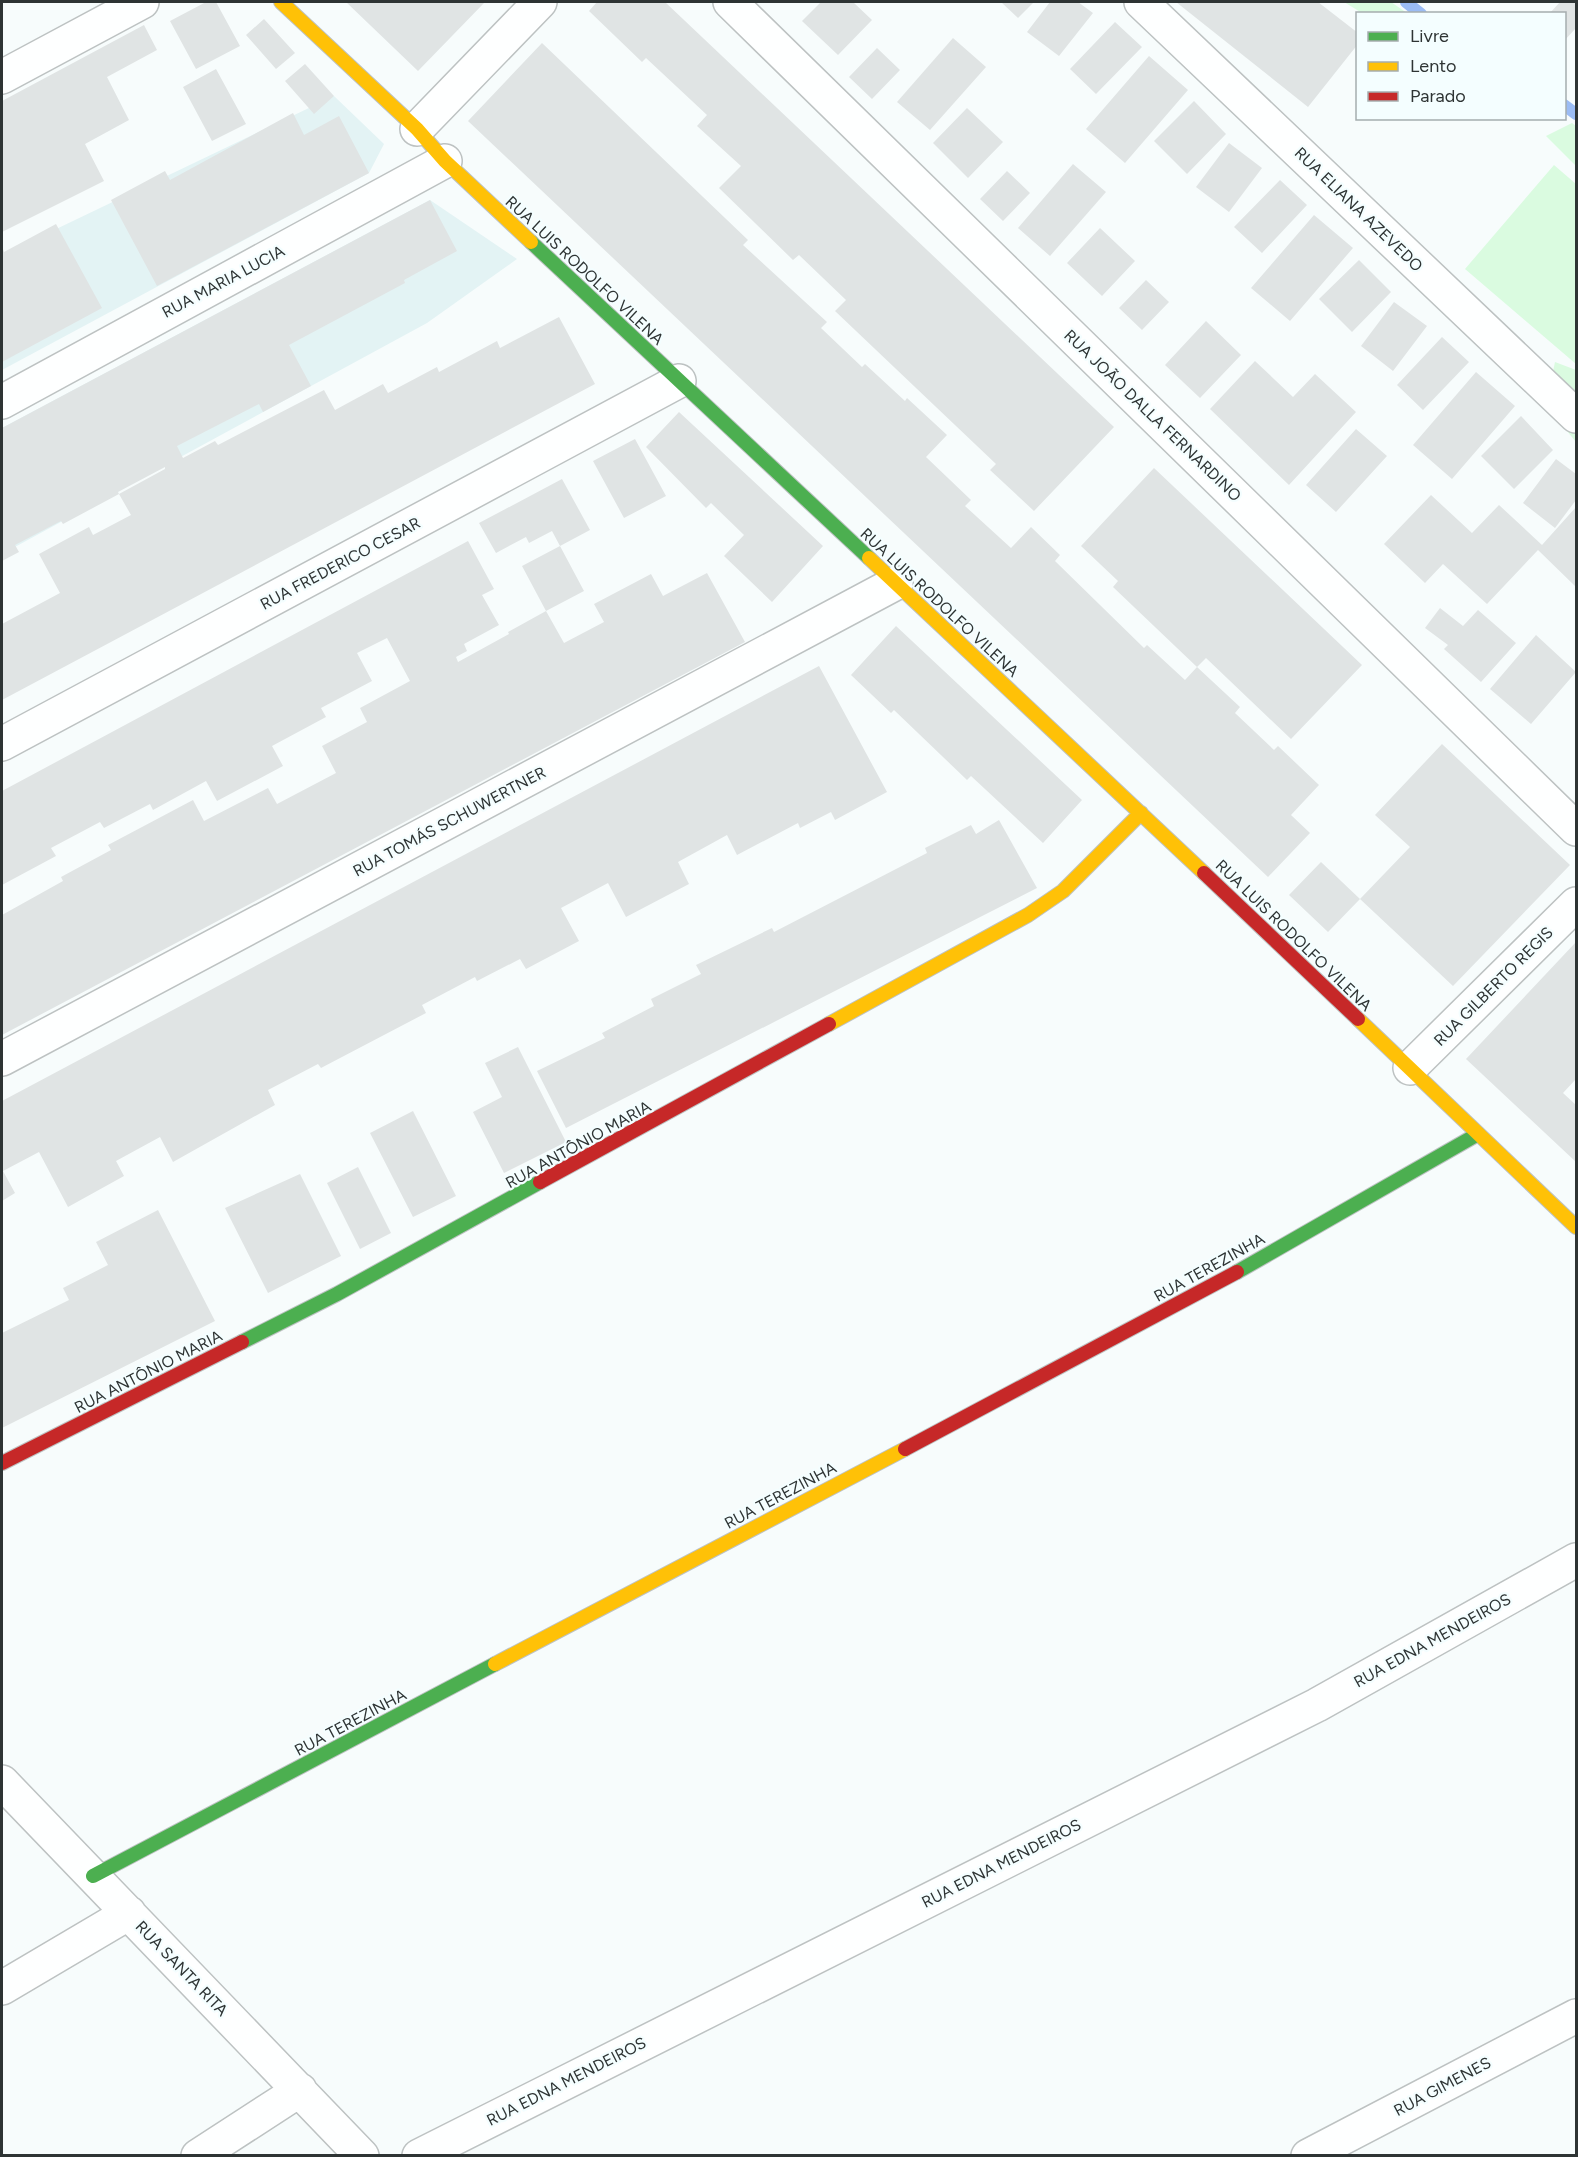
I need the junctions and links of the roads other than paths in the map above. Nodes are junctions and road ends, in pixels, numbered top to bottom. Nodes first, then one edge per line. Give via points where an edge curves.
1 (142, 2) edge
2 (281, 2) edge
3 (540, 2) edge
4 (730, 2) edge
5 (1141, 2) edge
6 (2, 77) edge
7 (417, 129) junction
8 (445, 161) junction
9 (679, 381) junction
10 (2, 402) edge
11 (1576, 416) edge
12 (896, 583) junction
13 (2, 744) edge
14 (1141, 813) junction
15 (1576, 829) edge
16 (1576, 904) edge
17 (2, 1059) edge
18 (1410, 1068) junction
19 (1478, 1134) junction
20 (1576, 1227) edge
21 (2, 1463) edge
22 (1576, 1560) edge
23 (2, 1782) edge
24 (93, 1876) junction
25 (129, 1913) junction
26 (2, 1988) edge
27 (1576, 2016) edge
28 (300, 2090) junction
29 (198, 2156) edge
30 (362, 2156) edge
31 (419, 2156) edge
32 (1308, 2156) edge

1 - 6 street
2 - 7 street, RUA LUIS RODOLFO VILENA
3 - 7 street
4 - 15 street, RUA JOÃO DALLA FERNARDINO
5 - 11 street, RUA ELIANA AZEVEDO
7 - 8 street, RUA LUIS RODOLFO VILENA
8 - 9 street, RUA LUIS RODOLFO VILENA
8 - 10 street, RUA MARIA LUCIA
9 - 12 street, RUA LUIS RODOLFO VILENA
9 - 13 street, RUA FREDERICO CESAR
12 - 14 street, RUA LUIS RODOLFO VILENA
12 - 17 street, RUA TOMÁS SCHUWERTNER
14 - 18 street, RUA LUIS RODOLFO VILENA
14 - 21 street, RUA ANTÔNIO MARIA via 1063,891 1028,915 337,1294
16 - 18 street, RUA GILBERTO REGIS
18 - 19 street, RUA LUIS RODOLFO VILENA
19 - 20 street, RUA LUIS RODOLFO VILENA
19 - 24 street, RUA TEREZINHA via 1200,1293
22 - 31 street, RUA EDNA MENDEIROS via 1317,1704
23 - 24 street, RUA SANTA RITA
24 - 25 street, RUA SANTA RITA
25 - 26 street
25 - 28 street, RUA SANTA RITA
27 - 32 street, RUA GIMENES
28 - 29 street
28 - 30 street, RUA SANTA RITA

